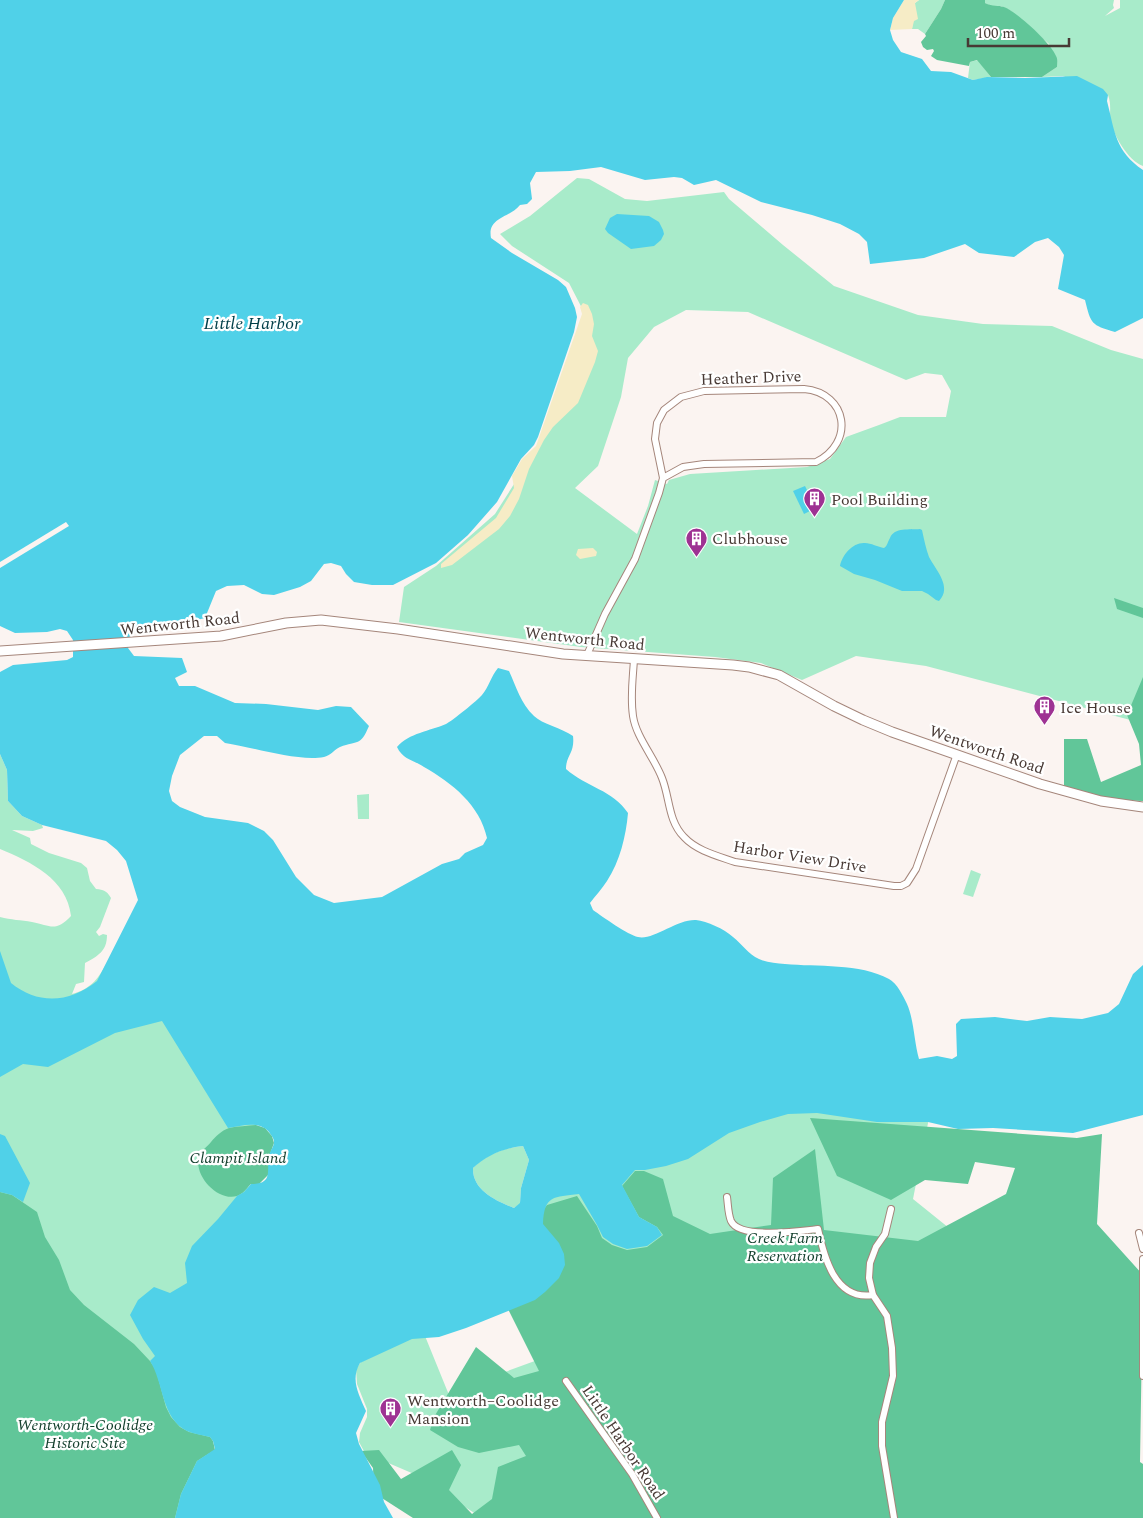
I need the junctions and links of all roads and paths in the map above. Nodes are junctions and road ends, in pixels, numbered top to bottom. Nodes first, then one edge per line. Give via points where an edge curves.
1 (663, 478) junction
2 (0, 651) edge
3 (587, 655) junction
4 (634, 659) junction
5 (957, 754) junction
6 (1143, 807) edge
7 (727, 1197) dead end
8 (891, 1209) dead end
9 (1139, 1233) dead end
10 (1143, 1249) edge
11 (1143, 1260) edge
12 (873, 1295) junction
13 (1143, 1376) edge
14 (566, 1381) dead end
15 (657, 1518) edge
16 (894, 1518) edge

1 - 1 street, Heather Drive via 655,447 657,423 664,410 685,395 744,389 812,389 833,401 840,413 842,427 835,446 816,462 704,464 683,467
1 - 3 street via 635,559
2 - 3 main road, Wentworth Road via 221,636 286,623 321,620
3 - 4 main road, Wentworth Road
4 - 5 main road, Wentworth Road via 764,670 863,720
4 - 5 street, Harbor View Drive via 633,718 662,778 675,825 685,839 698,848 736,862 901,886 907,883 916,869
5 - 6 main road, Wentworth Road via 1070,794
7 - 12 street via 731,1220 741,1229 753,1232 818,1229 826,1260 840,1284 854,1294
8 - 12 street via 885,1234 870,1263
9 - 10 street
11 - 13 street
12 - 16 street via 887,1316 892,1348 893,1376 882,1422 882,1446
14 - 15 street, Little Harbor Road via 632,1474

